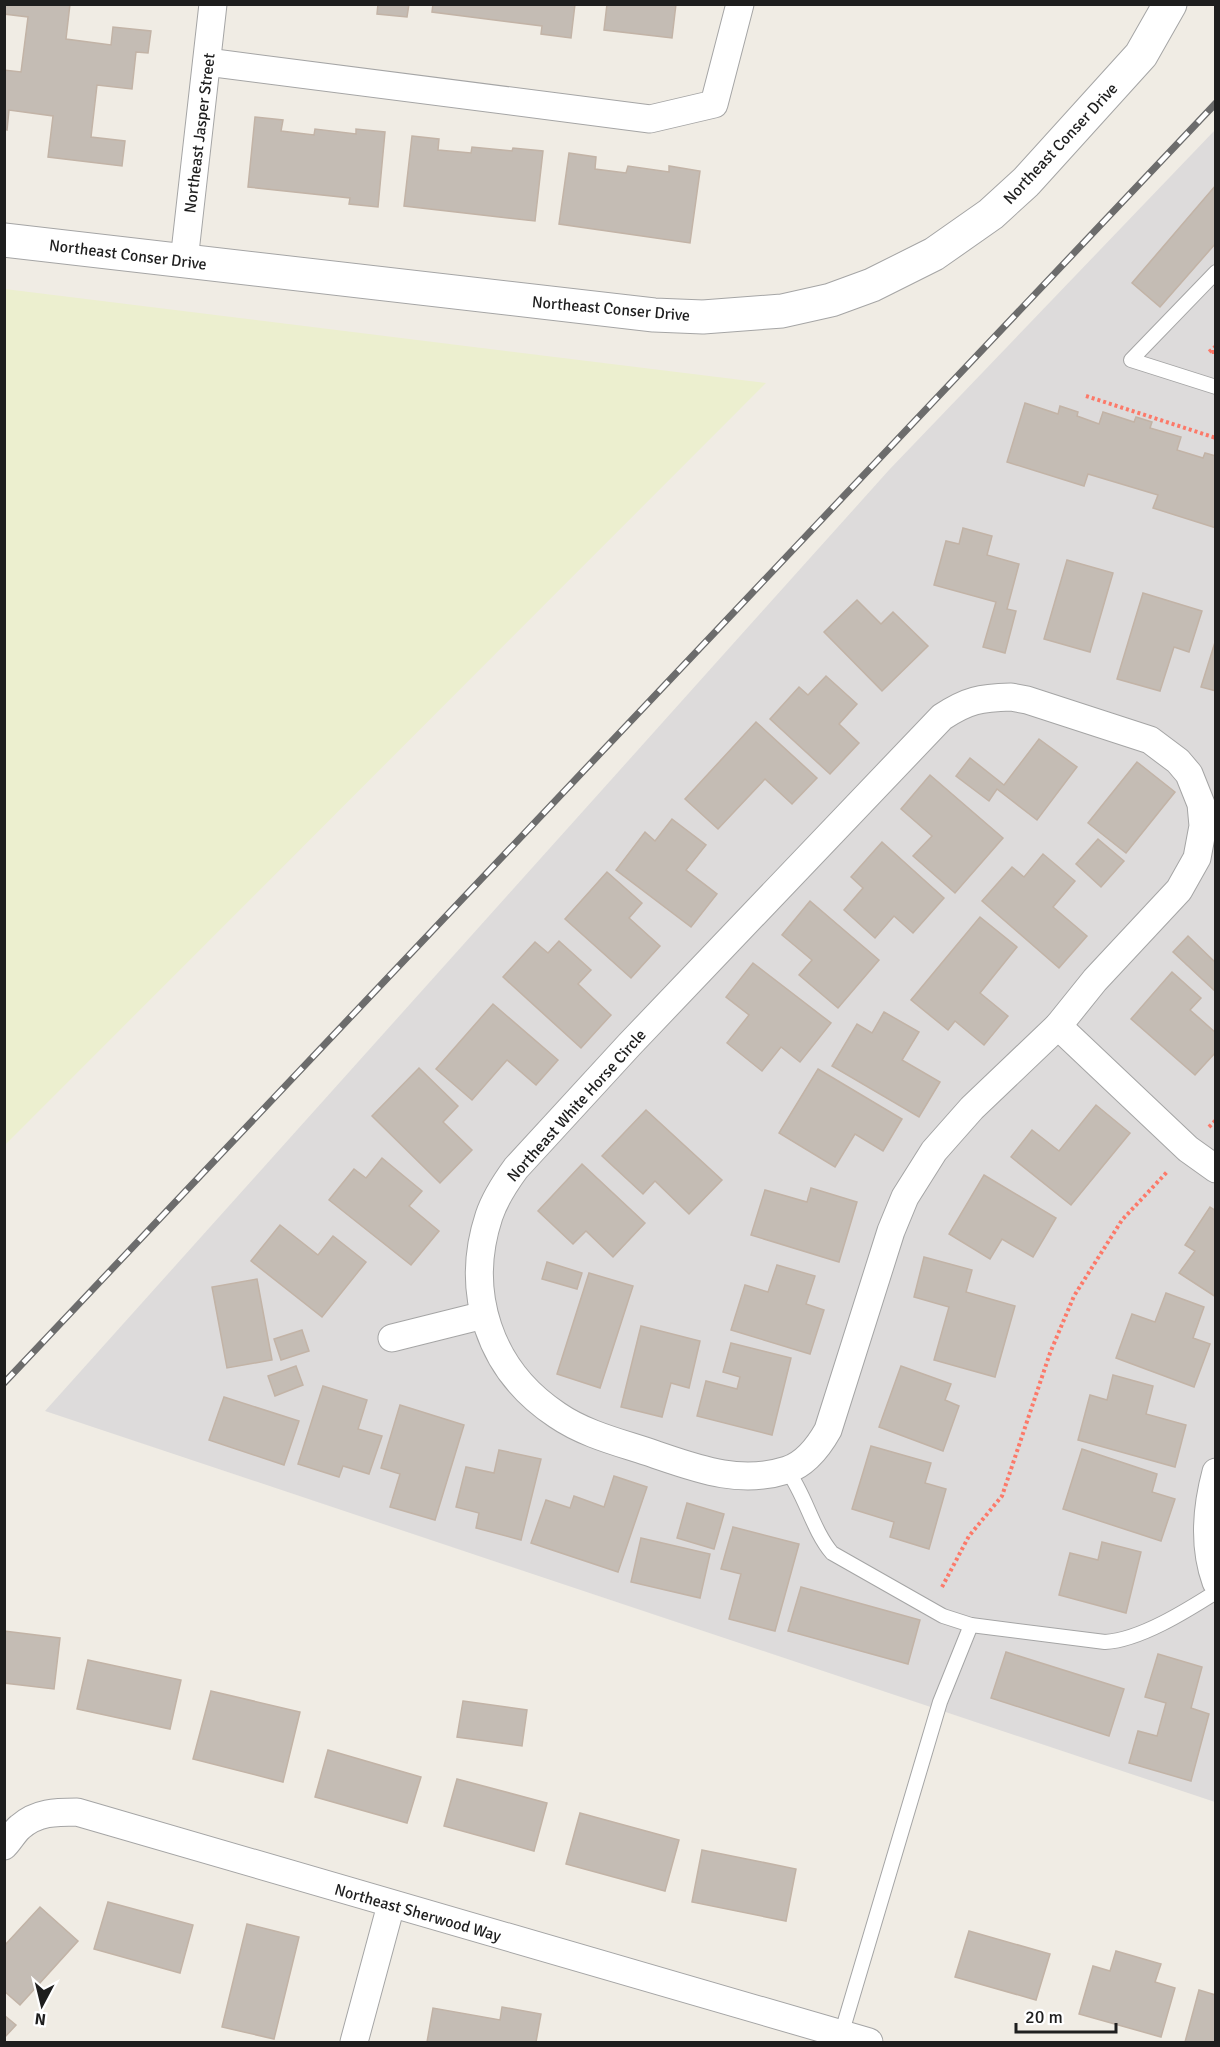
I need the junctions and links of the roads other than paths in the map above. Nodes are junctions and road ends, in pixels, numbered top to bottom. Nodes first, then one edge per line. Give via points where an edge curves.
1 (213, 4) edge
2 (740, 4) edge
3 (1170, 4) edge
4 (207, 62) junction
5 (4, 240) edge
6 (184, 261) junction
7 (1215, 272) edge
8 (1215, 387) edge
9 (1058, 1026) junction
10 (1215, 1169) edge
11 (484, 1315) junction
12 (392, 1338) dead end
13 (787, 1470) junction
14 (1215, 1472) edge
15 (1215, 1582) edge
16 (1215, 1592) edge
17 (971, 1625) junction
18 (4, 1846) edge
19 (392, 1905) junction
20 (840, 2039) edge
21 (354, 2043) edge
22 (869, 2043) edge

1 - 4 street, Northeast Jasper Street
2 - 4 street via 714,104 650,119
3 - 6 street, Northeast Conser Drive via 1141,55 1026,182 991,214 934,254 872,285 831,300 782,311 703,317 654,315
4 - 6 street, Northeast Jasper Street
5 - 6 street, Northeast Conser Drive
7 - 8 lane via 1131,360
9 - 10 street via 1188,1149
9 - 11 street, Northeast White Horse Circle via 1179,890 1197,858 1203,826 1201,804 1189,774 1150,740 1027,700 979,698 942,717 516,1168 489,1215 480,1259 479,1288
9 - 13 street, Northeast White Horse Circle via 972,1108 934,1151 905,1197 828,1430 818,1447
11 - 12 street
11 - 13 street, Northeast White Horse Circle via 506,1365 527,1390 557,1416 583,1430 729,1476 755,1477
13 - 17 lane via 832,1553 943,1616
14 - 15 street via 1206,1529
16 - 17 lane via 1121,1641
17 - 20 lane via 940,1702
18 - 19 street, Northeast Sherwood Way via 34,1818 50,1812 76,1812
19 - 20 street, Northeast Sherwood Way
19 - 21 street
20 - 22 street, Northeast Sherwood Way

